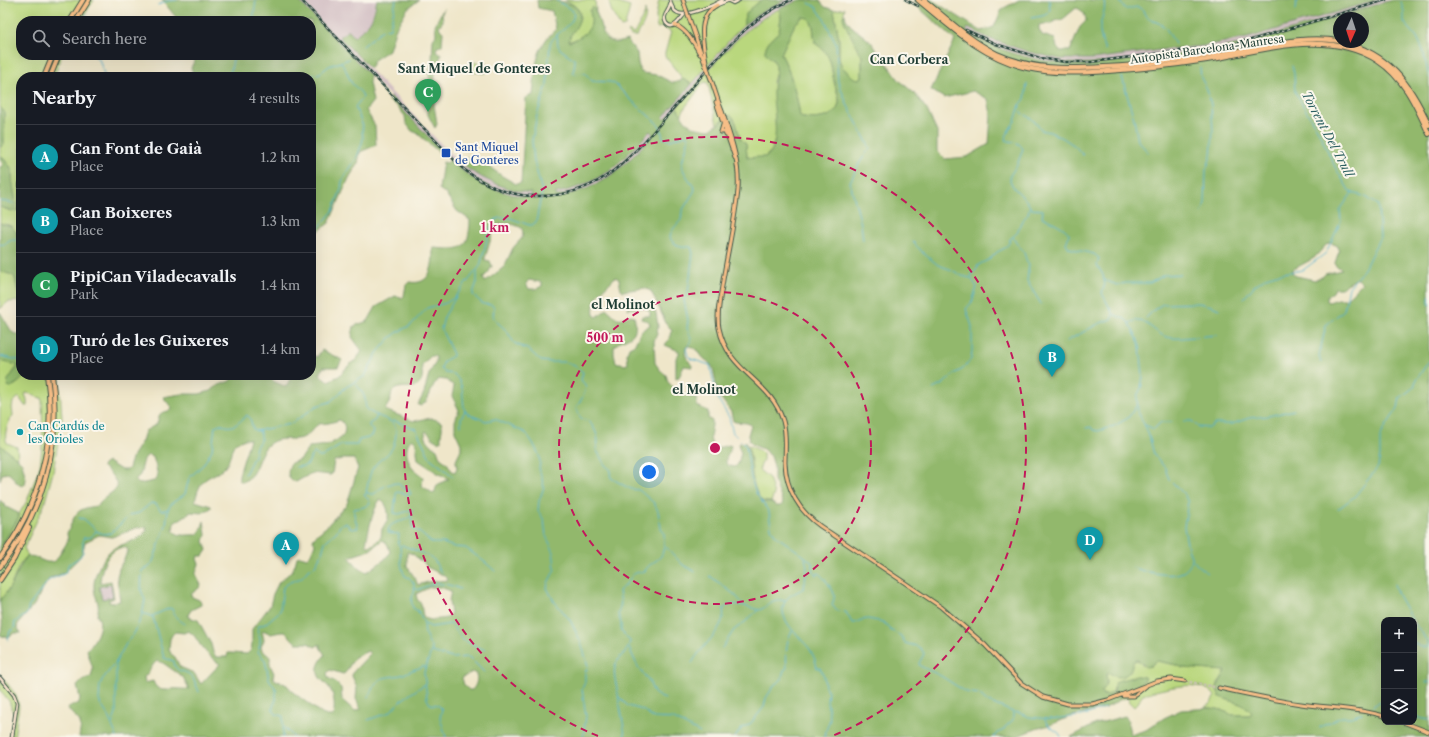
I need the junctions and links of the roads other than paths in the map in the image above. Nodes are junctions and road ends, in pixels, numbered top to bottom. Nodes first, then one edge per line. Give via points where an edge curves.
1 (83, 0) edge
2 (89, 0) edge
3 (683, 0) edge
4 (722, 0) edge
5 (727, 0) edge
6 (739, 0) edge
7 (918, 0) edge
8 (924, 0) edge
9 (670, 1) edge
10 (717, 4) junction
11 (709, 6) junction
12 (668, 12) junction
13 (676, 12) junction
14 (684, 14) junction
15 (73, 16) edge
16 (79, 16) edge
17 (680, 20) junction
18 (675, 25) junction
19 (1333, 41) edge
20 (1357, 48) edge
21 (51, 60) edge
22 (57, 60) edge
23 (1191, 60) junction
24 (705, 62) junction
25 (46, 72) edge
26 (52, 72) edge
27 (711, 79) junction
28 (722, 112) junction
29 (724, 123) junction
30 (1429, 125) edge
31 (725, 128) junction
32 (722, 132) junction
33 (1429, 134) edge
34 (730, 141) junction
35 (47, 380) edge
36 (52, 380) edge
37 (32, 509) junction
38 (0, 554) edge
39 (0, 558) edge
40 (0, 567) edge
41 (0, 580) edge
42 (0, 678) edge
43 (1178, 680) junction
44 (1185, 681) tunnel mouth
45 (1146, 686) junction
46 (1219, 688) tunnel mouth
47 (1135, 689) junction
48 (1135, 694) junction
49 (1117, 697) junction
50 (1381, 714) edge
51 (1412, 725) edge
52 (1415, 725) edge
53 (1429, 731) edge
54 (12, 737) edge

1 - 15 highway
2 - 16 highway
3 - 24 main road, bridge
4 - 11 street
5 - 6 street via 733,3
5 - 10 street
7 - 23 highway, Autopista Barcelona-Manresa via 976,46 1002,60 1026,68 1083,72 1143,68
8 - 23 highway, Autopista Barcelona-Manresa via 983,46 1008,58 1032,65 1091,68
9 - 12 street
9 - 13 street
10 - 11 street
10 - 24 main road via 708,11 704,21
11 - 14 street
12 - 13 street
12 - 18 street via 665,16 666,22 670,26
13 - 14 street
13 - 17 street
14 - 17 street
17 - 18 street
18 - 24 main road via 690,38
19 - 23 highway, Autopista Barcelona-Manresa via 1297,41
20 - 30 highway, Autopista Barcelona-Manresa via 1381,59 1394,69 1411,89
21 - 25 highway
22 - 26 highway
23 - 33 highway, Autopista Barcelona-Manresa via 1298,44 1327,44 1348,48 1368,55 1398,78 1415,104
24 - 27 main road, bridge
27 - 28 main road
27 - 29 main road
28 - 31 main road
28 - 49 main road via 735,152 738,177 720,300 719,326 733,360 768,394 778,409 785,432 787,481 799,505 815,523 951,615 1028,689 1051,700 1068,704 1100,702
29 - 31 main road
29 - 32 main road
31 - 32 main road
31 - 34 main road
32 - 34 main road via 726,133
34 - 48 main road via 736,165 737,185 718,300 717,327 723,347 732,361 767,395 777,410 784,432 783,462 786,482 798,506 814,524 920,594 950,617 1028,690 1051,701 1076,706 1100,704
35 - 37 highway via 50,407 48,440
36 - 37 highway via 55,407 52,446 45,480
37 - 38 highway
37 - 39 highway
37 - 40 highway via 20,539
37 - 41 highway via 32,519 21,545
42 - 54 street via 17,703
43 - 44 main road
43 - 45 main road
43 - 47 main road via 1157,681
45 - 48 main road
45 - 48 main road
46 - 50 main road via 1302,703 1353,707
47 - 48 main road
47 - 49 main road
48 - 49 main road
51 - 53 main road
52 - 53 main road

